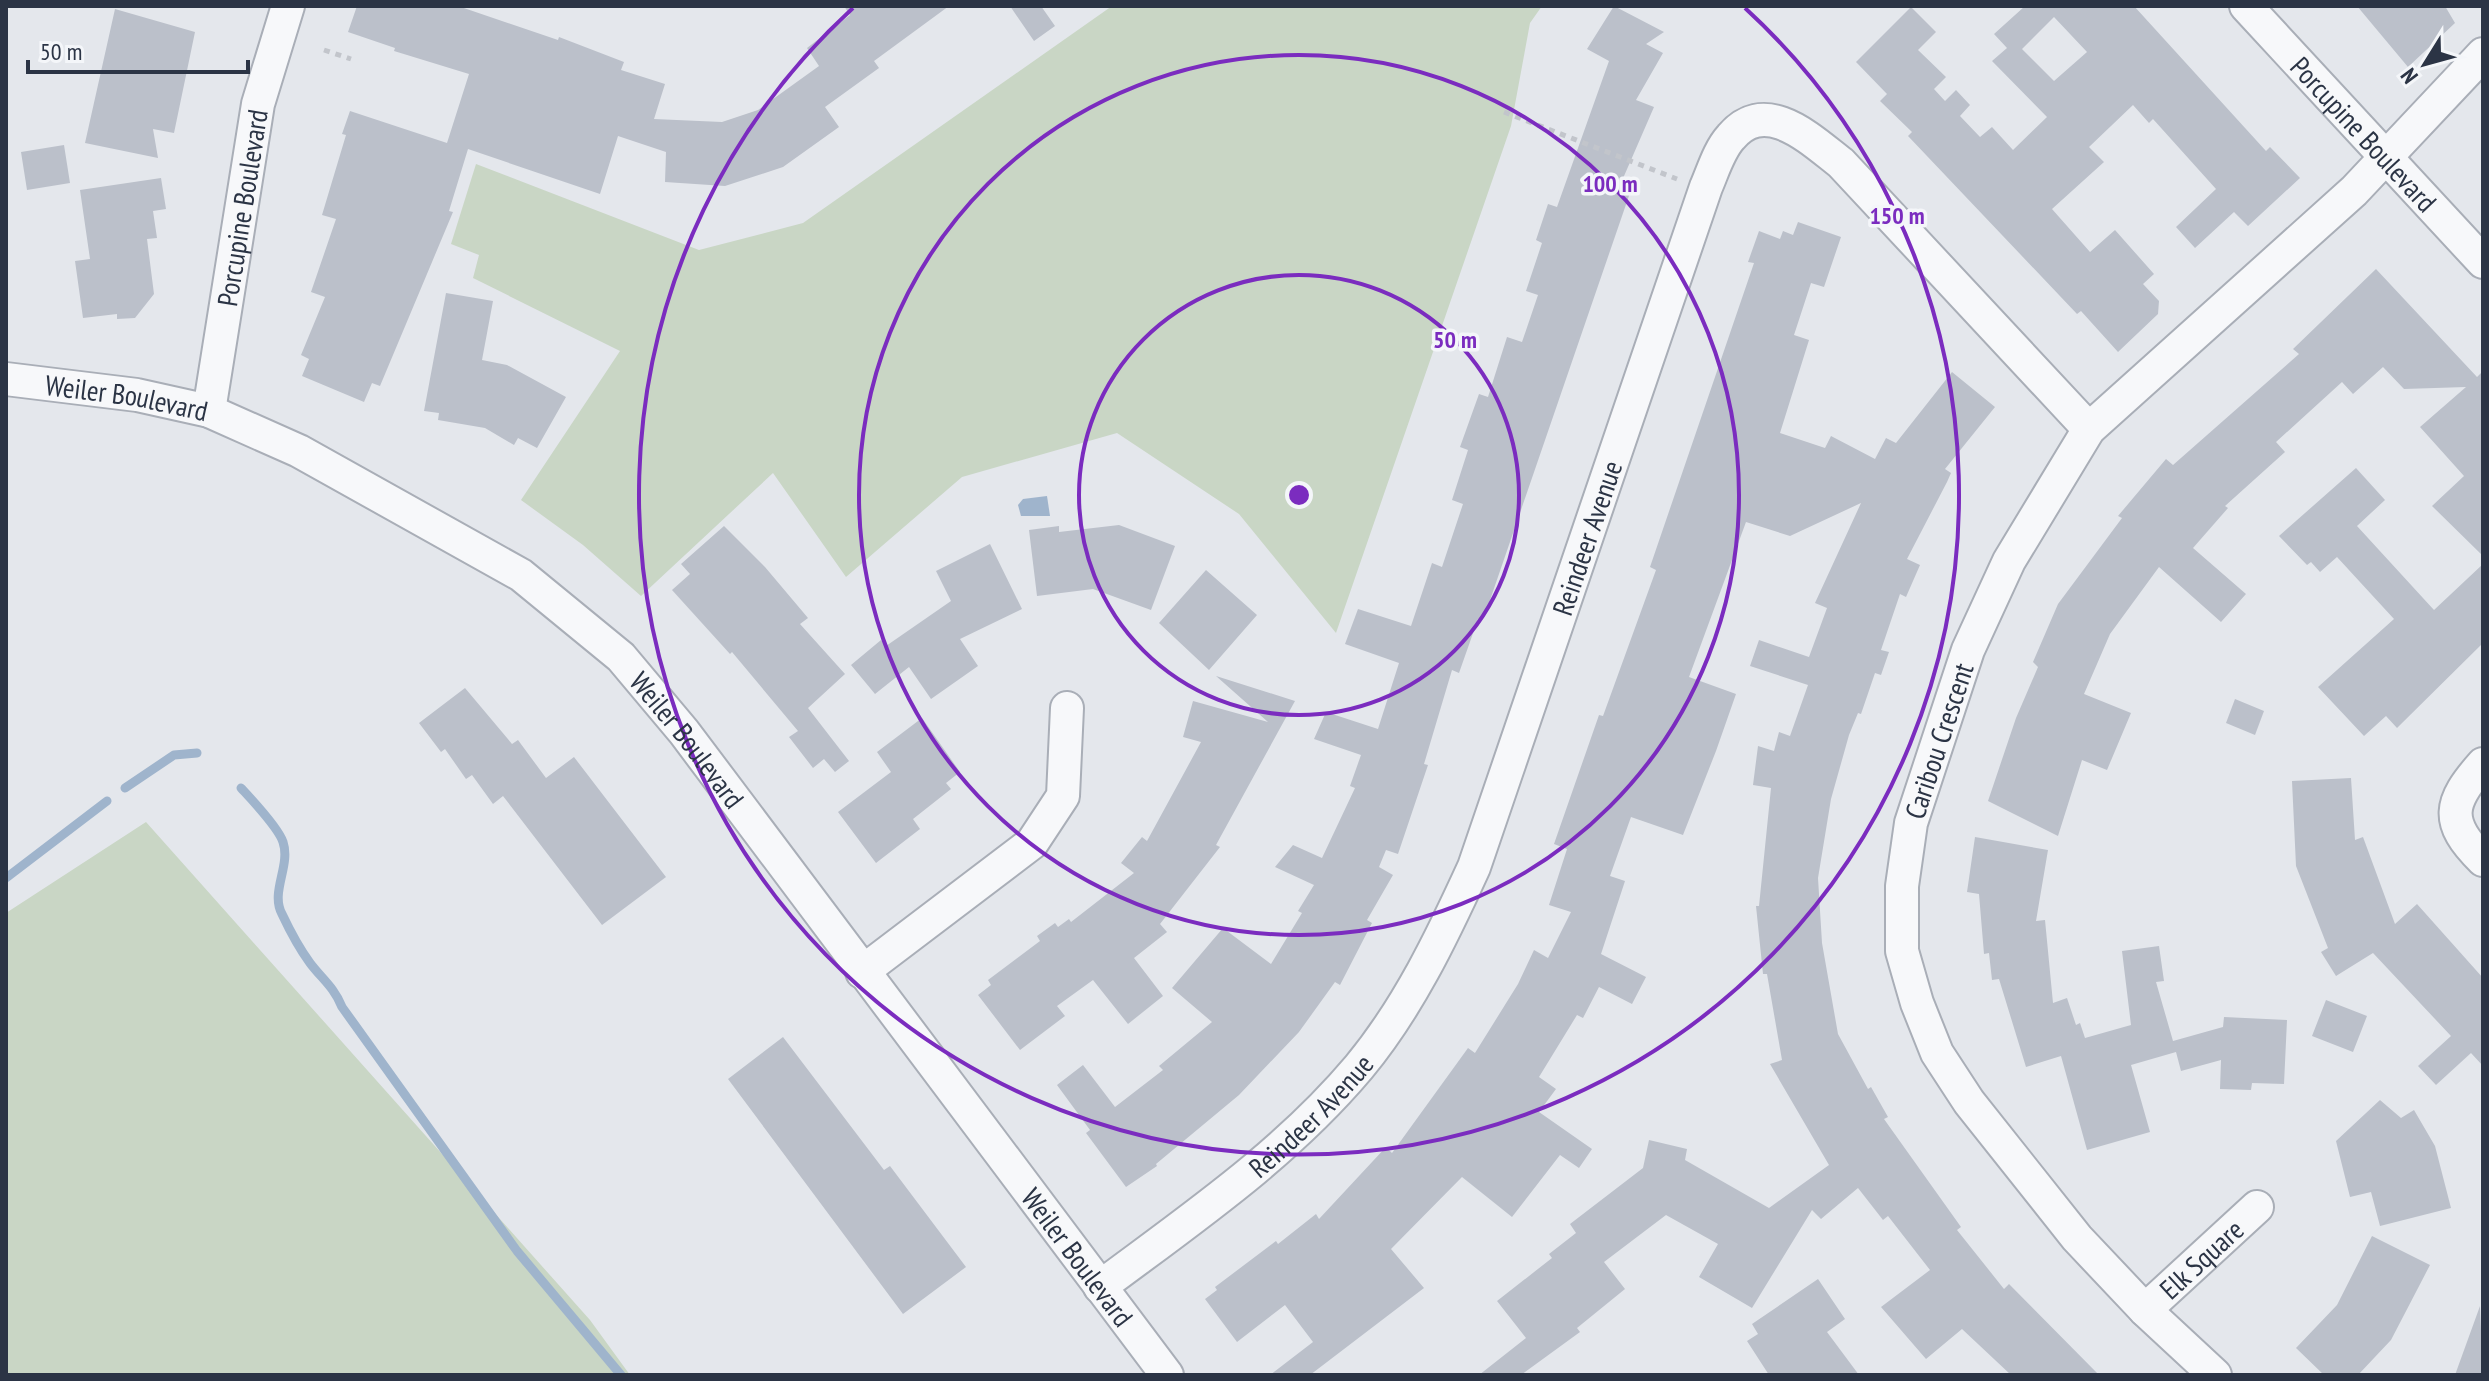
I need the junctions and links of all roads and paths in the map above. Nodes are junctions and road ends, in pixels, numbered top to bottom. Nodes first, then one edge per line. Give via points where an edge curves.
1 (288, 6) edge
2 (2246, 6) edge
3 (324, 50) dead end
4 (2483, 54) edge
5 (351, 59) dead end
6 (1504, 112) dead end
7 (2385, 159) junction
8 (1705, 190) junction
9 (2483, 262) edge
10 (6, 379) edge
11 (209, 411) junction
12 (2089, 429) junction
13 (1067, 708) dead end
14 (2483, 764) edge
15 (2483, 860) edge
16 (862, 972) junction
17 (2257, 1207) dead end
18 (1100, 1287) junction
19 (2145, 1310) junction
20 (1167, 1375) edge
21 (2215, 1375) edge

1 - 11 street, Porcupine Boulevard via 258,104
2 - 7 street, Porcupine Boulevard
3 - 5 path
4 - 7 street, Caribou Crescent
6 - 8 path
7 - 9 street, Porcupine Boulevard
7 - 12 street, Caribou Crescent
8 - 12 street, Reindeer Avenue via 1729,139 1745,123 1760,118 1801,131 1841,163
8 - 18 street, Reindeer Avenue via 1474,867 1438,944 1386,1029 1318,1112 1248,1176
10 - 11 street, Weiler Boulevard via 137,395
11 - 16 street, Weiler Boulevard via 314,458 521,575 621,657 684,732
12 - 19 street, Caribou Crescent via 2009,561 1968,650 1911,823 1902,886 1902,951 1937,1053 1969,1102 2077,1238
13 - 16 street via 1063,796 1032,843
14 - 15 street via 2459,791 2455,814 2465,842
16 - 18 street, Weiler Boulevard
17 - 19 street, Elk Square
18 - 20 street, Weiler Boulevard
19 - 21 street, Caribou Crescent

